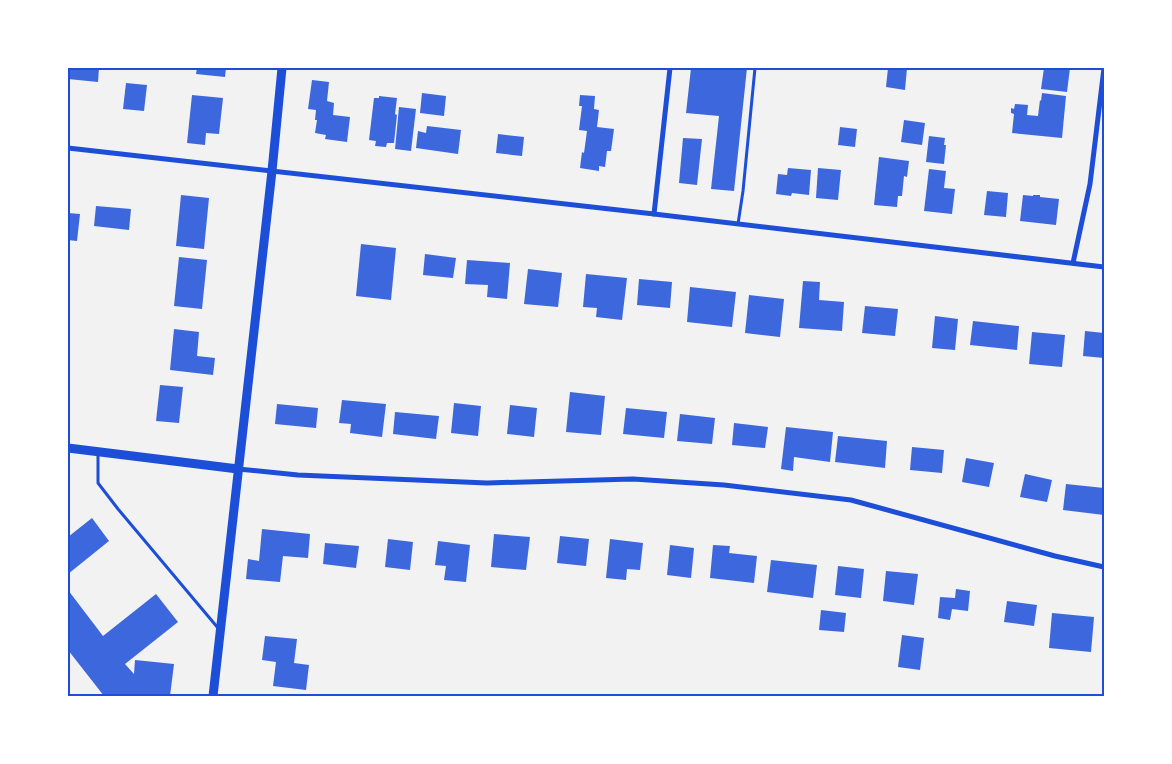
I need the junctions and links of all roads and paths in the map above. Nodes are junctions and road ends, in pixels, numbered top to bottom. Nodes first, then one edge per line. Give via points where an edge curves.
1 (282, 68) edge
2 (670, 68) edge
3 (755, 68) edge
4 (1104, 68) edge
5 (68, 148) edge
6 (272, 171) junction
7 (654, 214) junction
8 (738, 224) junction
9 (1073, 263) junction
10 (1104, 266) edge
11 (68, 448) edge
12 (98, 452) junction
13 (238, 469) junction
14 (1104, 567) edge
15 (220, 630) junction
16 (213, 696) edge

1 - 6 street
2 - 7 street
3 - 8 lane
4 - 9 street via 1090,184
5 - 6 street
6 - 7 street
6 - 13 street
7 - 8 street
8 - 9 street
9 - 10 street
11 - 12 street
12 - 13 street
12 - 15 lane via 98,482
13 - 14 street via 298,476 487,483 633,479 724,485 851,500
13 - 15 street
15 - 16 street

